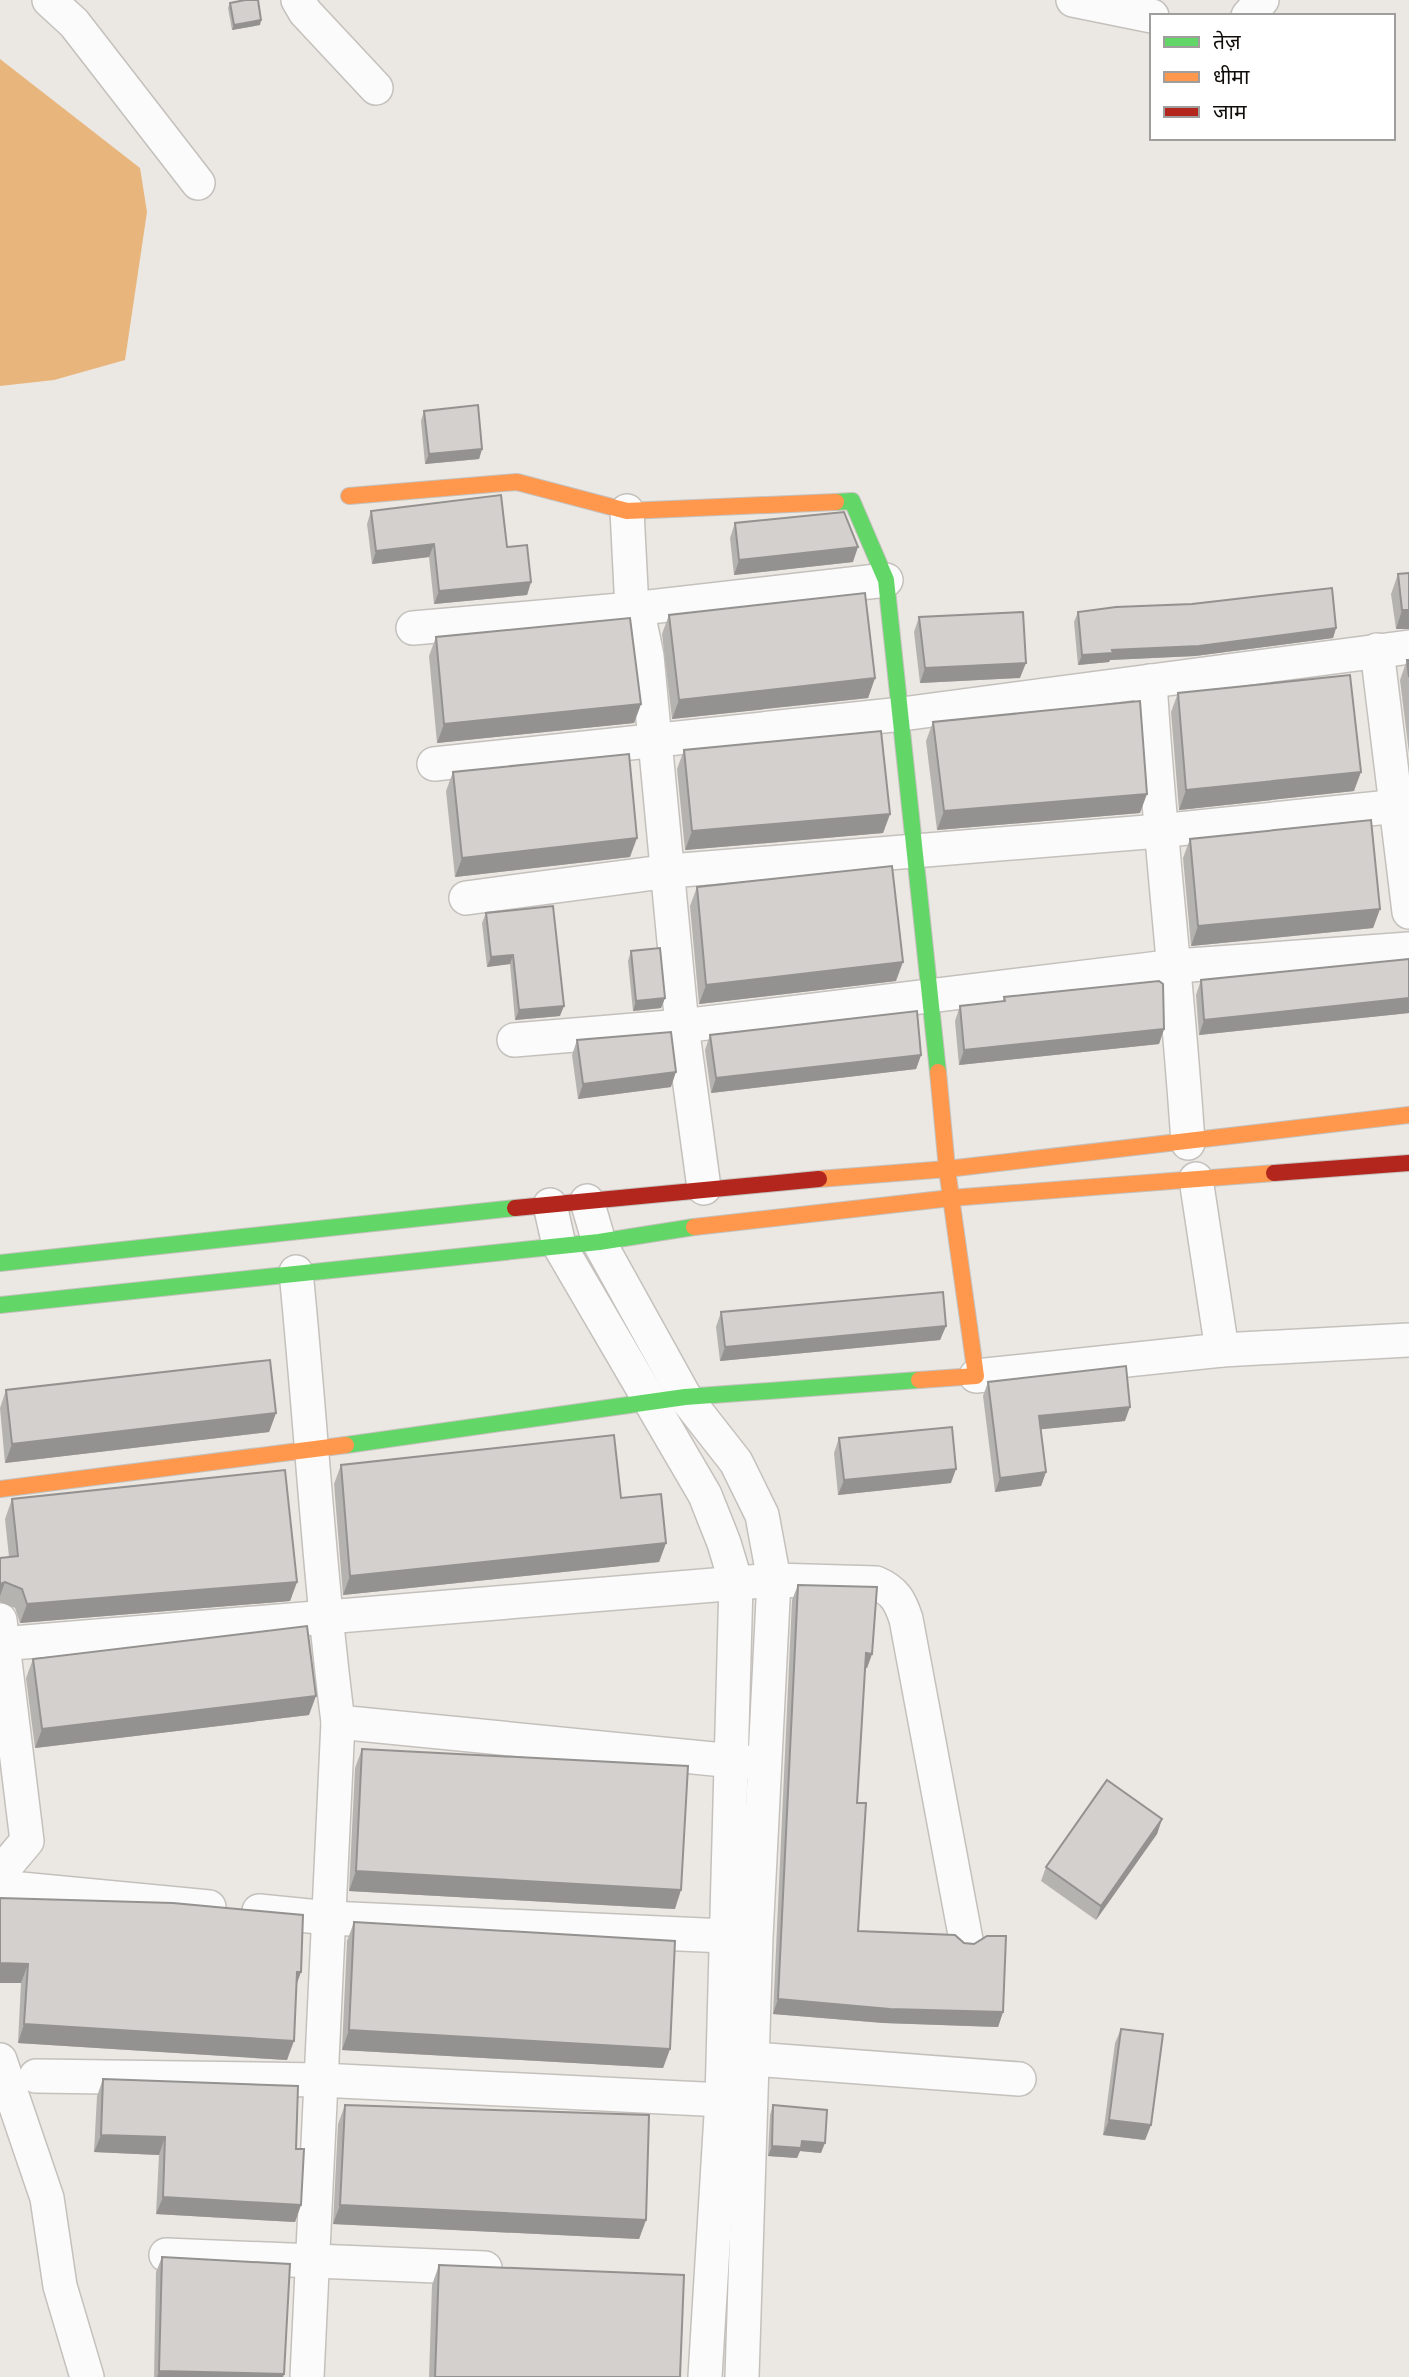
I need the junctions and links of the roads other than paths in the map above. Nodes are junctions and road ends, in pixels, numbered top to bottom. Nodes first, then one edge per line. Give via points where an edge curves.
1 (50, 0) edge
2 (298, 0) edge
3 (1073, 0) edge
4 (1262, 0) edge
5 (1250, 14) edge
6 (1150, 16) edge
7 (376, 88) dead end
8 (198, 183) dead end
9 (349, 496) dead end
10 (626, 511) junction
11 (886, 580) junction
12 (632, 609) junction
13 (413, 628) dead end
14 (1393, 649) edge
15 (1150, 681) junction
16 (902, 714) junction
17 (657, 739) junction
18 (434, 764) dead end
19 (1401, 805) edge
20 (1159, 831) junction
21 (917, 851) junction
22 (670, 872) junction
23 (466, 898) dead end
24 (1409, 912) edge
25 (1409, 948) edge
26 (1176, 965) junction
27 (929, 995) junction
28 (682, 1026) junction
29 (514, 1040) dead end
30 (1409, 1115) edge
31 (1188, 1143) junction
32 (1409, 1163) edge
33 (947, 1169) junction
34 (1196, 1179) junction
35 (704, 1188) junction
36 (951, 1198) junction
37 (587, 1200) junction
38 (550, 1205) junction
39 (600, 1242) junction
40 (559, 1245) junction
41 (0, 1263) edge
42 (296, 1272) junction
43 (0, 1306) edge
44 (1409, 1340) edge
45 (1222, 1350) junction
46 (976, 1376) junction
47 (685, 1397) junction
48 (650, 1402) junction
49 (313, 1450) junction
50 (0, 1489) edge
51 (774, 1580) junction
52 (736, 1583) junction
53 (325, 1618) junction
54 (1, 1636) edge
55 (338, 1722) junction
56 (754, 1752) junction
57 (0, 1873) edge
58 (0, 1887) edge
59 (329, 1918) junction
60 (742, 1937) junction
61 (966, 1940) edge
62 (754, 2059) junction
63 (0, 2060) edge
64 (36, 2076) dead end
65 (1019, 2079) dead end
66 (321, 2080) junction
67 (738, 2101) junction
68 (166, 2255) edge
69 (313, 2260) junction
70 (519, 2269) edge
71 (697, 2276) junction
72 (745, 2277) junction
73 (88, 2377) edge
74 (307, 2377) edge
75 (705, 2377) edge
76 (742, 2377) edge

1 - 8 street via 74,23
2 - 7 street
3 - 6 street
4 - 5 street
9 - 10 street via 517,482
10 - 11 street via 852,501
10 - 12 street
11 - 12 street
11 - 16 street
12 - 13 street
12 - 17 street via 642,627
14 - 15 street
14 - 19 street
15 - 16 street
15 - 20 street
16 - 17 street
16 - 21 street
17 - 18 street
17 - 22 street
19 - 20 street
19 - 24 street
20 - 21 street
20 - 26 street
21 - 22 street
21 - 27 street
22 - 23 street
22 - 28 street
25 - 26 street
26 - 27 street
26 - 31 street
27 - 28 street
27 - 33 street
28 - 29 street
28 - 35 street
30 - 31 street
31 - 33 street
32 - 34 street
33 - 35 street
33 - 36 street
34 - 36 street
34 - 45 street
35 - 37 street
36 - 39 street via 739,1220
36 - 46 street
37 - 38 street
37 - 39 street
38 - 40 street
38 - 41 street
39 - 40 street
39 - 47 street
40 - 42 street
40 - 48 street
42 - 43 street
42 - 49 street
44 - 45 street
45 - 46 street
46 - 47 street
47 - 48 street
47 - 51 street via 736,1462 762,1515
48 - 49 street
48 - 52 street via 705,1496
49 - 50 street
49 - 53 street
51 - 52 street
51 - 56 street
51 - 61 street via 876,1583 900,1600
52 - 53 street
52 - 56 street
53 - 54 street
53 - 55 street
54 - 57 street via 27,1841
55 - 56 street
55 - 59 street
56 - 60 street
58 - 59 street
59 - 60 street
59 - 66 street
60 - 62 street
60 - 67 street
62 - 65 street
62 - 67 street
63 - 73 street via 47,2198 60,2286
64 - 66 street
66 - 67 street
66 - 69 street
67 - 71 street
67 - 72 street
68 - 69 street
69 - 70 street
69 - 74 street
71 - 72 street
71 - 75 street
72 - 76 street

